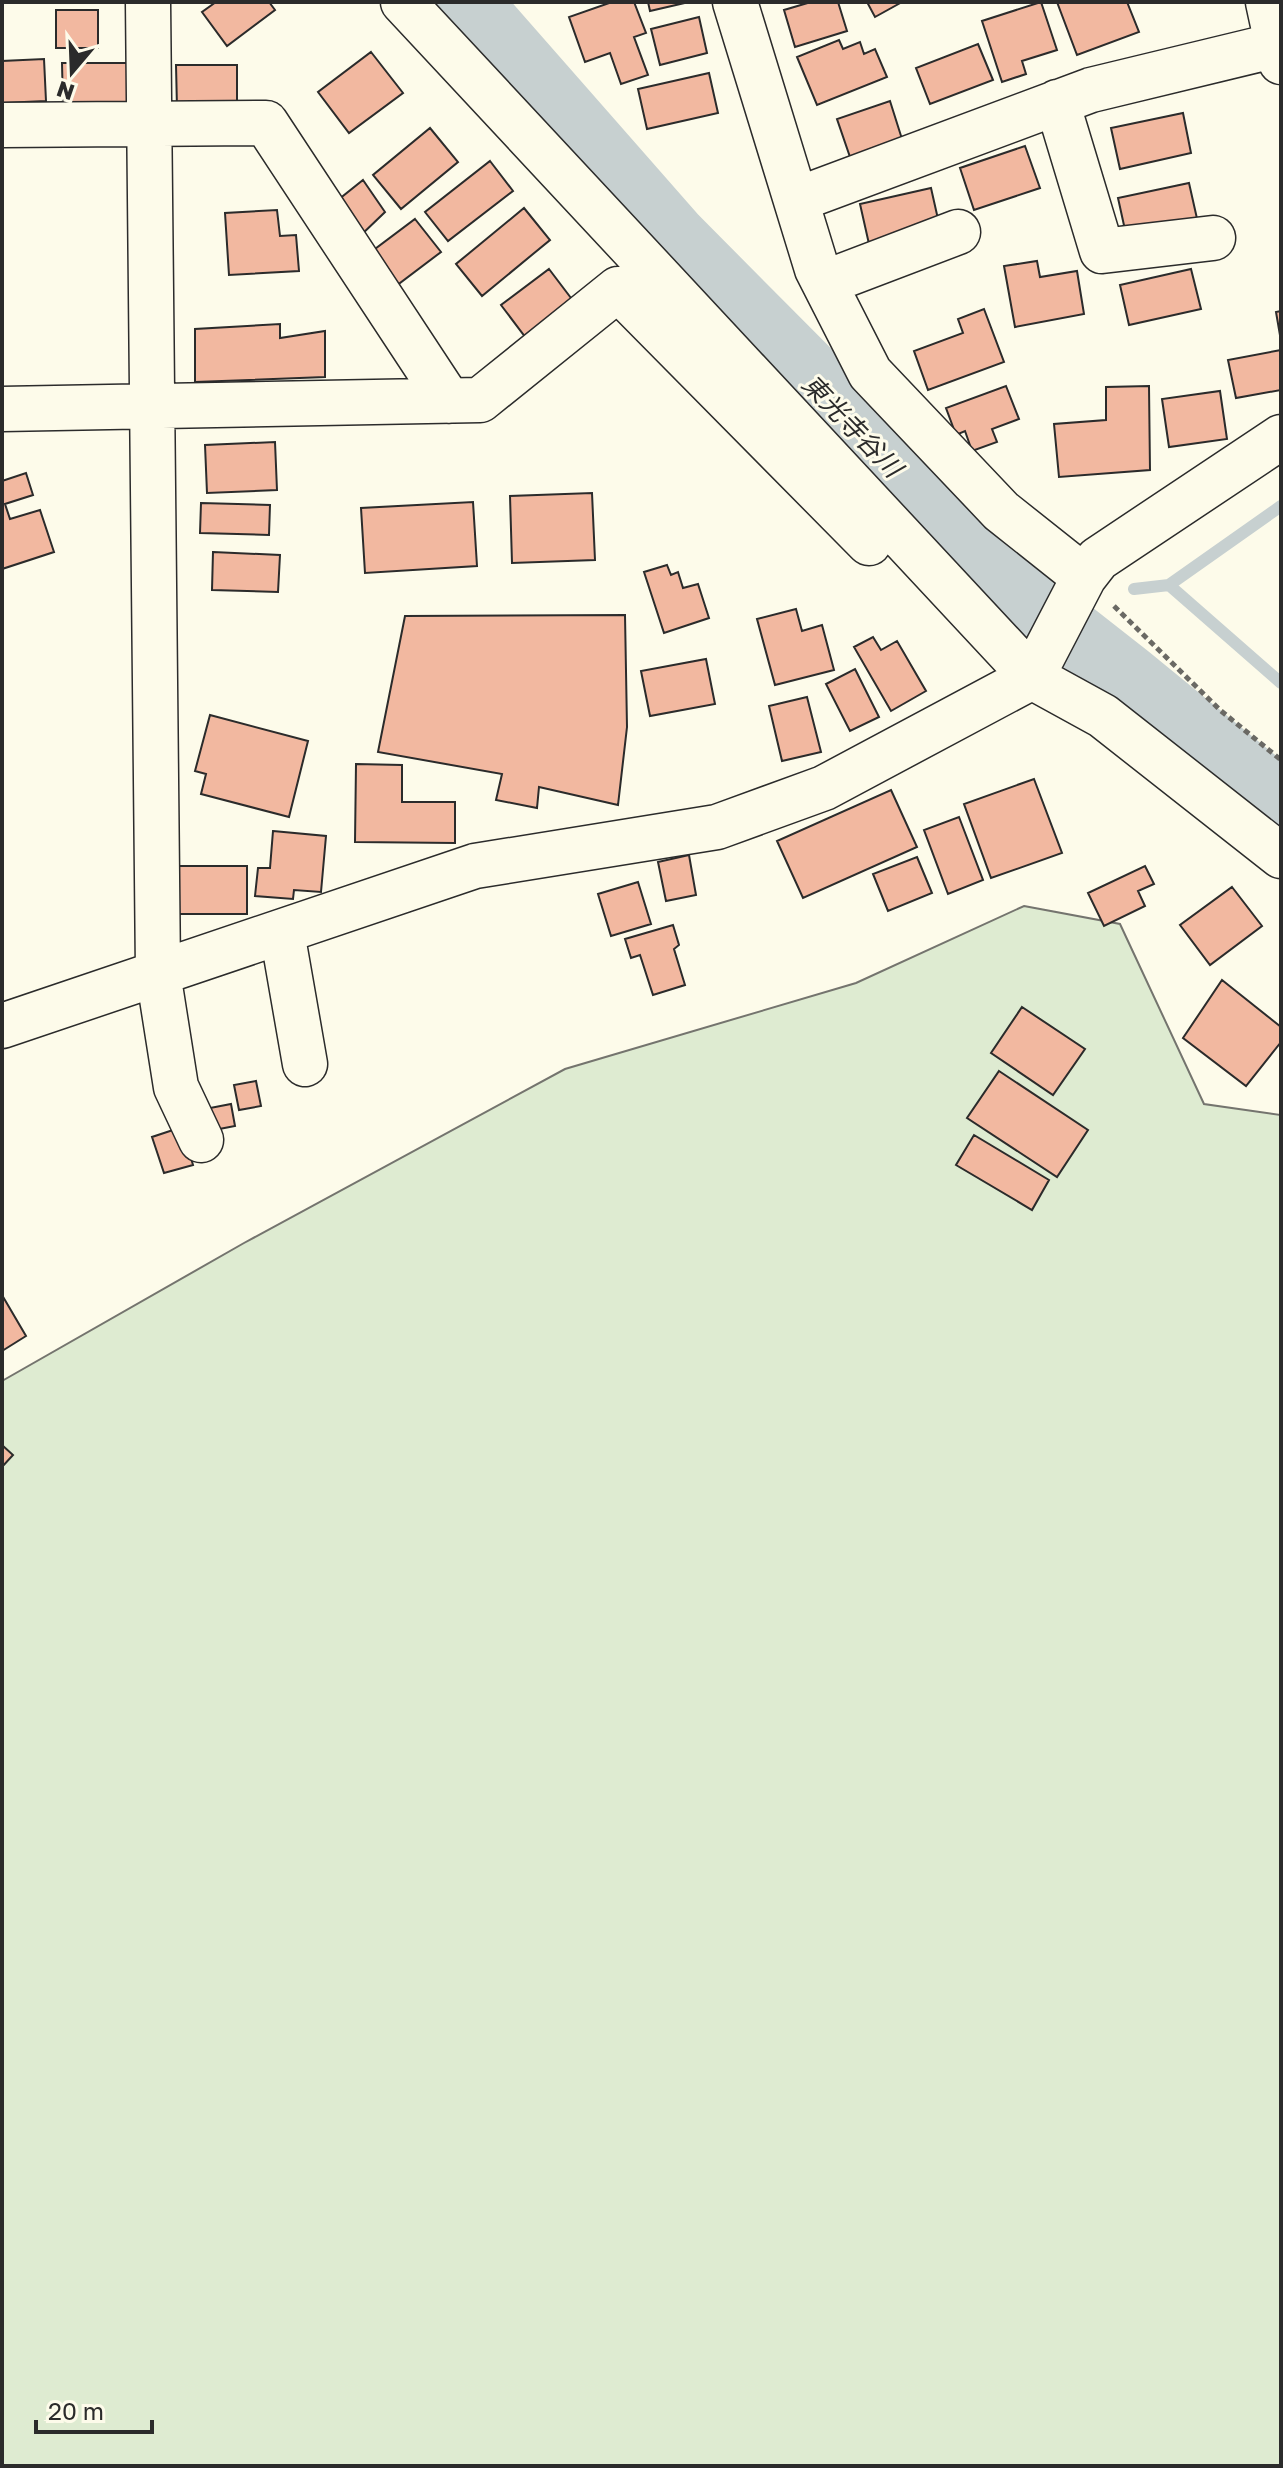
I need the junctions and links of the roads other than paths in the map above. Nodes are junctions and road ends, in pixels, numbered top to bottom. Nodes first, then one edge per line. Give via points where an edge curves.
1 (148, 2) edge
2 (403, 2) edge
3 (735, 2) edge
4 (1268, 2) edge
5 (1279, 54) edge
6 (1057, 102) junction
7 (150, 122) junction
8 (2, 125) edge
9 (796, 200) junction
10 (958, 232) dead end
11 (1213, 238) dead end
12 (824, 283) junction
13 (449, 401) junction
14 (153, 406) junction
15 (2, 409) edge
16 (1281, 437) edge
17 (1084, 577) junction
18 (1019, 663) junction
19 (1281, 856) edge
20 (282, 932) junction
21 (158, 973) junction
22 (2, 1026) edge
23 (305, 1064) dead end
24 (201, 1140) dead end

1 - 7 street
2 - 18 street
3 - 9 street
4 - 5 street
5 - 6 street via 1091,90
6 - 9 street
6 - 11 street via 1102,251
7 - 8 street
7 - 13 street via 266,123
7 - 14 street
9 - 12 street
10 - 12 street
12 - 17 street via 870,373 1001,511
13 - 14 street
13 - 18 street via 480,400 618,289 961,637
14 - 15 street
14 - 21 street
16 - 17 street via 1098,559
17 - 18 street
18 - 19 street via 1103,716
18 - 20 street via 824,788 717,827 475,866
20 - 21 street
20 - 23 street
21 - 22 street
21 - 24 street via 176,1087

